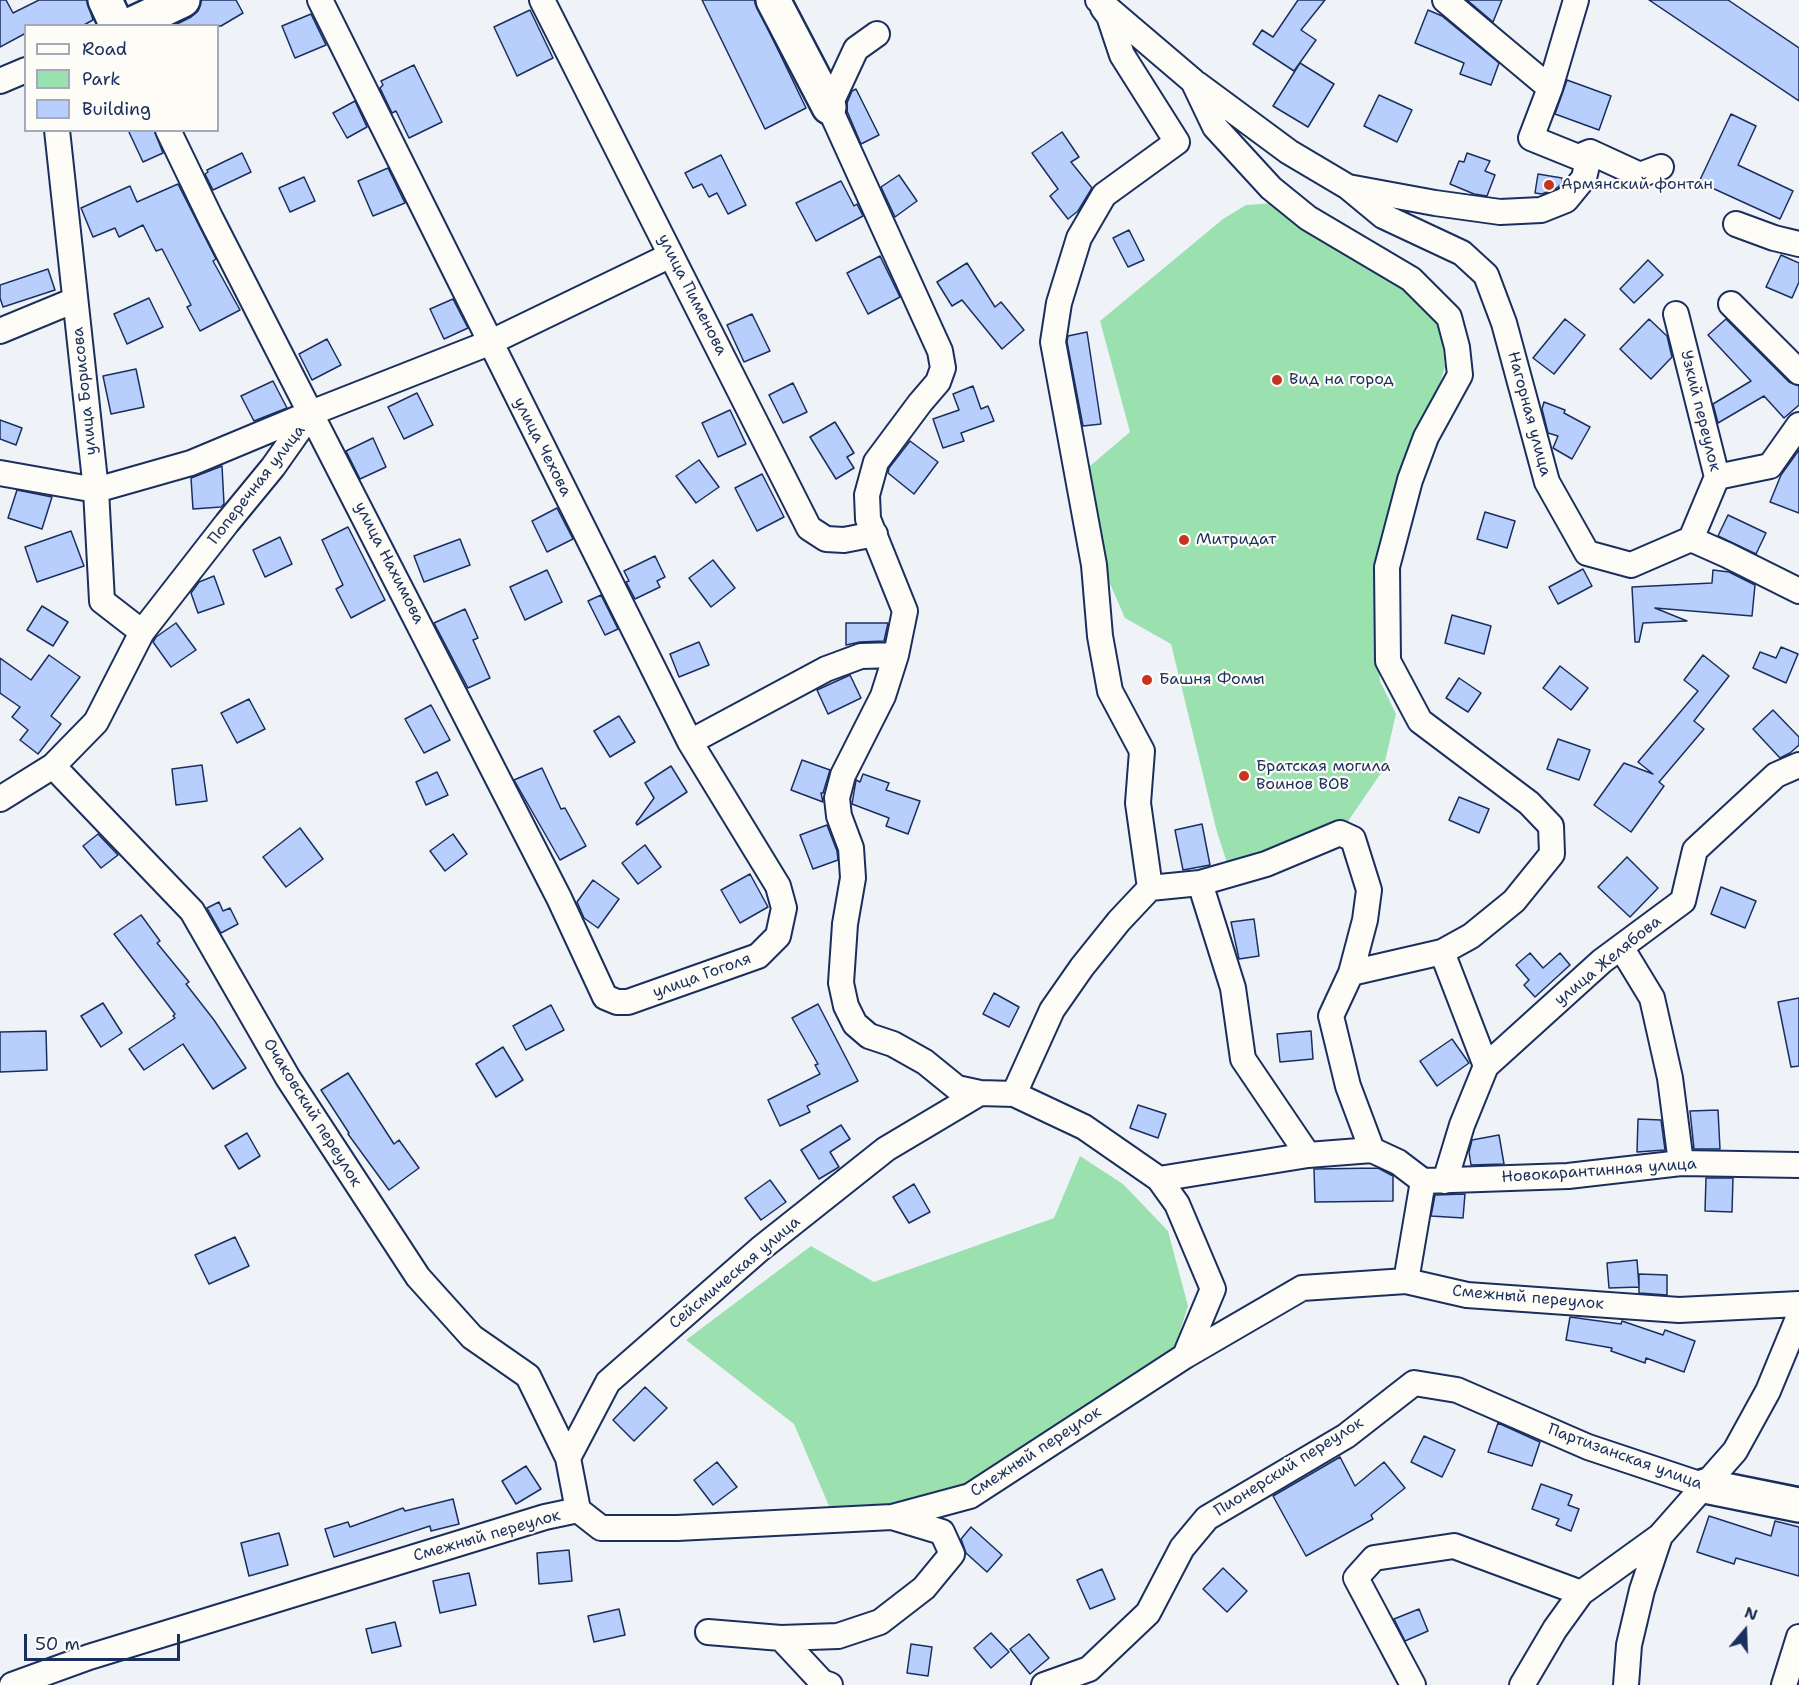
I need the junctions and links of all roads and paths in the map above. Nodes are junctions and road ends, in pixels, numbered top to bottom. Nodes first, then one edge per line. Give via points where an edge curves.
1 (105, 0) edge
2 (183, 0) edge
3 (320, 0) edge
4 (542, 0) edge
5 (773, 0) edge
6 (1097, 0) edge
7 (1445, 0) edge
8 (1576, 0) edge
9 (116, 24) edge
10 (132, 24) edge
11 (877, 34) dead end
12 (24, 71) edge
13 (0, 81) edge
14 (1193, 81) junction
15 (1550, 88) junction
16 (830, 107) junction
17 (57, 132) edge
18 (169, 132) edge
19 (1590, 152) junction
20 (1661, 167) dead end
21 (1348, 187) junction
22 (1736, 224) dead end
23 (1799, 244) edge
24 (671, 255) junction
25 (75, 300) junction
26 (1731, 304) dead end
27 (1676, 314) dead end
28 (0, 331) edge
29 (489, 343) junction
30 (1799, 372) edge
31 (312, 413) junction
32 (1799, 425) edge
33 (0, 473) edge
34 (1717, 477) junction
35 (96, 490) junction
36 (875, 534) junction
37 (1691, 539) junction
38 (1799, 591) edge
39 (142, 632) junction
40 (896, 655) junction
41 (690, 742) junction
42 (1799, 765) edge
43 (53, 766) junction
44 (0, 799) edge
45 (1200, 883) junction
46 (778, 886) joint
47 (1150, 888) junction
48 (1621, 947) junction
49 (1442, 952) junction
50 (1351, 973) junction
51 (605, 997) joint
52 (1486, 1066) junction
53 (980, 1093) junction
54 (1014, 1094) junction
55 (1372, 1150) junction
56 (1308, 1155) junction
57 (1681, 1162) junction
58 (1799, 1165) edge
59 (1159, 1179) junction
60 (1434, 1181) junction
61 (1406, 1281) junction
62 (1799, 1304) edge
63 (1799, 1316) edge
64 (1185, 1356) junction
65 (1457, 1390) joint
66 (568, 1458) junction
67 (1705, 1486) junction
68 (1799, 1505) edge
69 (578, 1509) junction
70 (892, 1517) junction
71 (1660, 1536) junction
72 (1581, 1593) junction
73 (708, 1632) dead end
74 (1799, 1637) edge
75 (781, 1638) junction
76 (12, 1685) edge
77 (830, 1685) edge
78 (1044, 1685) edge
79 (1413, 1685) edge
80 (1522, 1685) edge
81 (1626, 1685) edge
82 (1784, 1685) edge

1 - 9 street
2 - 10 street
3 - 29 street, улица Чехова
4 - 24 street, улица Пименова
5 - 16 street
6 - 14 street
6 - 47 street via 1109,15 1122,55 1177,142 1104,195 1079,238 1059,303 1053,342 1094,565 1110,691 1142,751 1138,803
7 - 15 street
8 - 15 street
11 - 16 street via 856,49
12 - 13 street
14 - 21 street via 1289,152
14 - 49 street via 1215,127 1271,188 1308,218 1411,279 1449,316 1460,375 1426,437 1387,567 1388,661 1420,721 1529,802 1551,826 1552,854 1514,901 1471,936
15 - 19 street via 1531,138 1578,157
16 - 36 street via 940,351 942,368 938,382 876,462 867,495 868,519
17 - 25 street, улица Борисова
18 - 31 street, улица Нахимова
19 - 20 street via 1640,175
19 - 21 street via 1584,178 1572,193 1566,200 1541,210 1500,212
21 - 37 street, Нагорная улица via 1383,216 1462,253 1486,275 1504,323 1546,482 1587,553 1631,565
22 - 23 street
24 - 29 street, Поперечная улица
24 - 36 street, улица Пименова via 809,528 826,539
25 - 28 street
25 - 35 street, улица Борисова
26 - 30 street
27 - 34 street, Узкий переулок
29 - 31 street, Поперечная улица
29 - 41 street, улица Чехова
31 - 35 street via 191,463
31 - 39 street, Поперечная улица
31 - 51 street, улица Нахимова
32 - 34 street via 1770,466
33 - 35 street
34 - 37 street, Узкий переулок
35 - 39 street, улица Борисова via 102,601
36 - 40 street via 905,611
37 - 38 street
39 - 43 street, Поперечная улица via 96,722
40 - 41 street via 861,656 826,669
40 - 53 street via 883,696 843,775 837,798 851,849 853,878 841,983 855,1024 868,1036 893,1044 925,1062 957,1088
41 - 46 street, улица Чехова
42 - 48 street, улица Желябова via 1776,775 1695,850 1683,901
43 - 44 street, Поперечная улица
43 - 66 street, Очаковский переулок via 192,911 288,1078 418,1277 472,1337 528,1376
45 - 47 street
45 - 50 street via 1266,864 1340,833 1353,839 1369,890
45 - 56 street via 1233,988 1243,1059
46 - 51 street, улица Гоголя via 784,908 778,936 758,956 628,1002
47 - 54 street via 1082,967 1052,1010
48 - 52 street, улица Желябова
48 - 57 street via 1652,998 1670,1078
49 - 50 street
49 - 52 street
50 - 55 street via 1331,1016 1348,1086
52 - 60 street, улица Желябова
53 - 54 street
53 - 66 street, Сейсмическая улица via 886,1149 760,1249 617,1374 608,1382
54 - 59 street via 1084,1127
55 - 56 street
55 - 60 street
56 - 59 street
57 - 58 street, Новокарантинная улица
57 - 60 street, Новокарантинная улица via 1568,1176
59 - 64 street via 1177,1204 1213,1289
60 - 61 street
61 - 62 street, Смежный переулок via 1467,1295 1678,1310
61 - 64 street, Смежный переулок via 1302,1288
63 - 67 street via 1768,1391 1735,1451
64 - 70 street, Смежный переулок via 970,1496
65 - 67 street, Партизанская улица via 1588,1447
65 - 78 street, Пионерский переулок via 1414,1383 1346,1436 1207,1518 1182,1548 1148,1612 1089,1669
66 - 69 street
67 - 68 street, Партизанская улица
67 - 71 street
69 - 70 street, Смежный переулок via 601,1528
69 - 76 street, Смежный переулок via 89,1657
70 - 75 street via 942,1532 952,1554 924,1588 880,1622 838,1636
71 - 72 street
71 - 81 street via 1629,1645
72 - 79 street via 1454,1546 1374,1557 1356,1578
72 - 80 street
73 - 75 street
74 - 82 street
75 - 77 street via 822,1682

